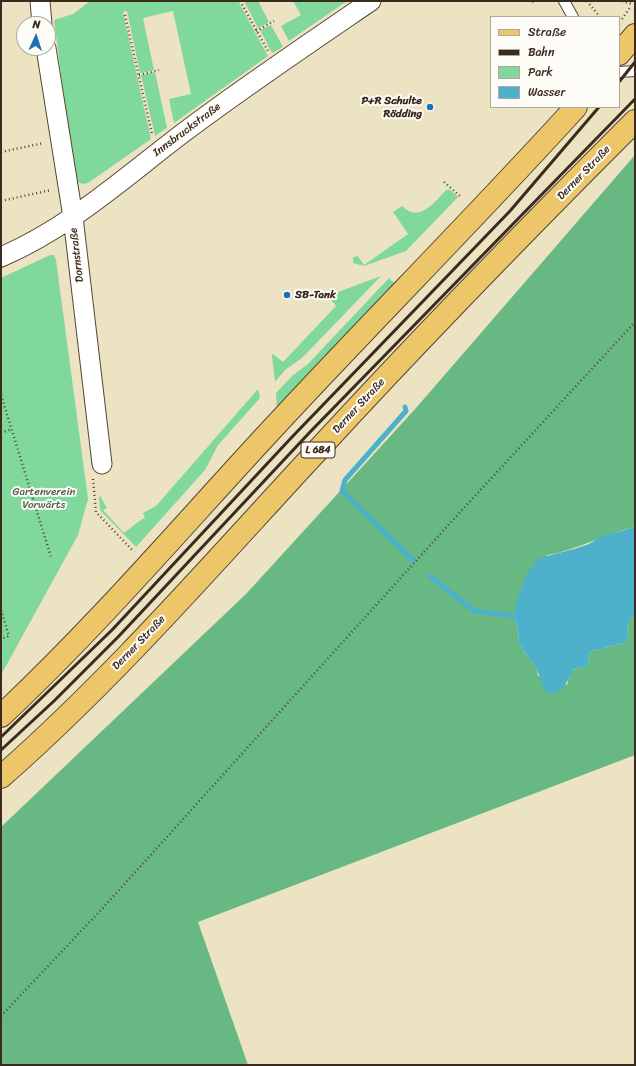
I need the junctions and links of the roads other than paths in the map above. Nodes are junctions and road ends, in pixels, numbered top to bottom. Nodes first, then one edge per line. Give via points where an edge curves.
1 (40, 1) edge
2 (372, 1) edge
3 (564, 1) edge
4 (41, 16) edge
5 (573, 16) edge
6 (629, 27) edge
7 (620, 51) edge
8 (47, 56) edge
9 (635, 71) edge
10 (620, 72) edge
11 (575, 108) edge
12 (635, 121) edge
13 (72, 217) junction
14 (1, 257) edge
15 (102, 464) road end
16 (1, 716) edge
17 (1, 777) edge

1 - 4 street
2 - 13 street, Innsbruckstraße via 276,66
3 - 5 lane
6 - 7 main road
8 - 13 street, Dornstraße
9 - 10 lane
11 - 16 main road via 501,189 355,339 125,592 73,647
12 - 17 main road, Derner Straße / L 684 via 385,378 168,613
13 - 14 street, Innsbruckstraße via 39,238
13 - 15 street, Dornstraße

